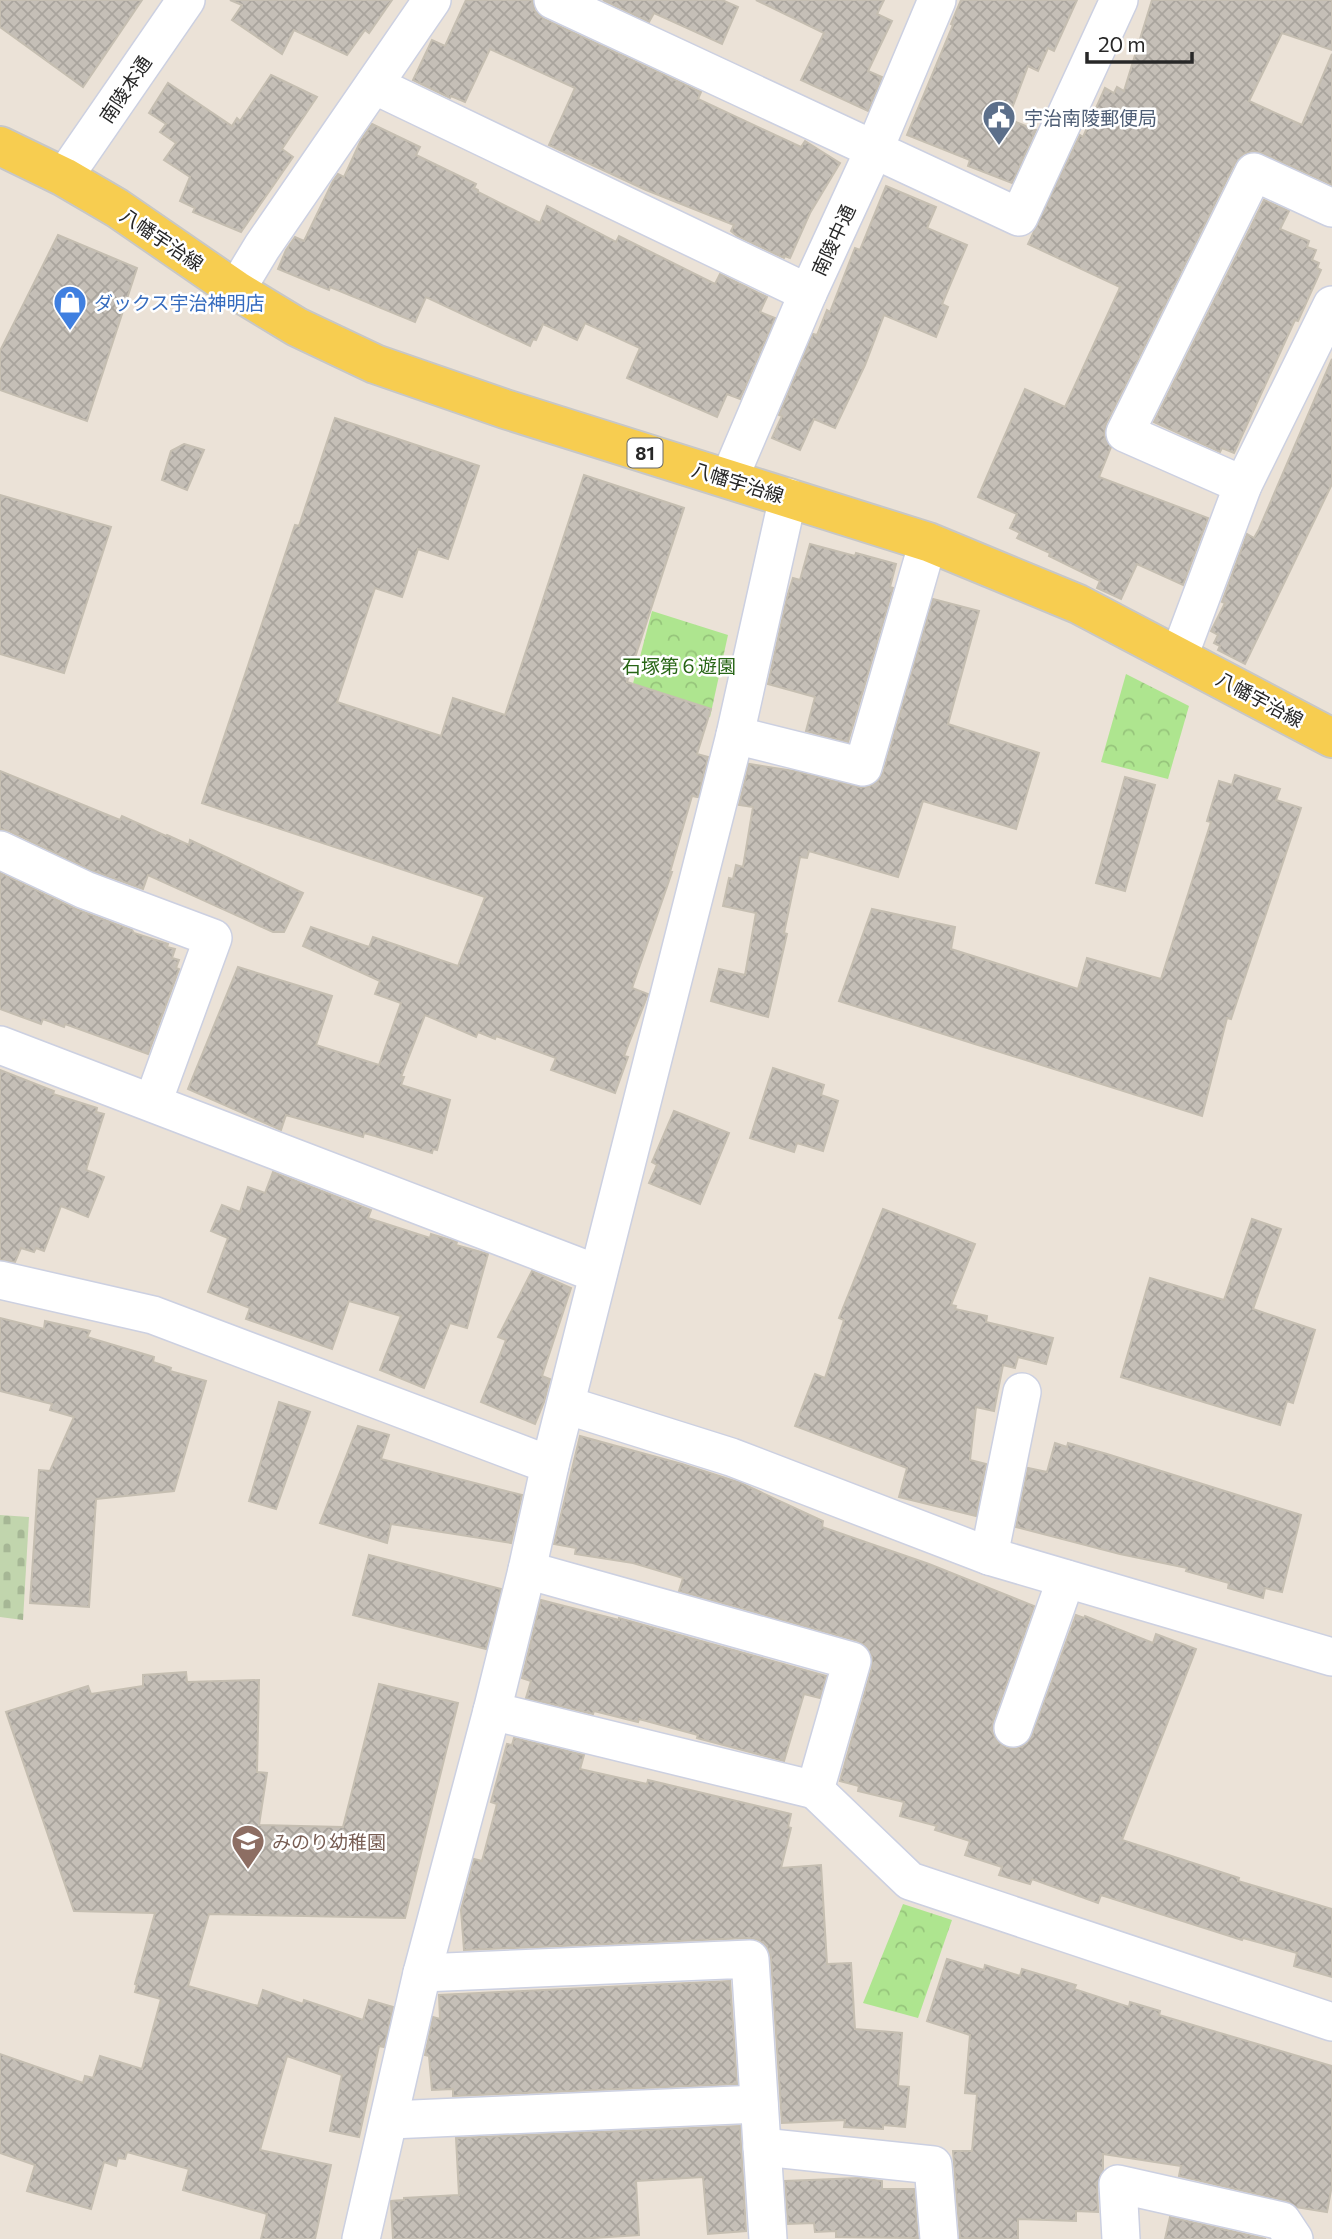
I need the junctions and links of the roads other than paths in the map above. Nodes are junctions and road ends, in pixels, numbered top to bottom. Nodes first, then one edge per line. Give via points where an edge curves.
1 (186, 0) edge
2 (432, 0) edge
3 (553, 0) edge
4 (1119, 0) edge
5 (932, 1) edge
6 (374, 85) junction
7 (0, 146) edge
8 (874, 150) junction
9 (64, 177) junction
10 (1332, 208) edge
11 (236, 290) junction
12 (808, 293) junction
13 (1332, 305) edge
14 (729, 479) junction
15 (1243, 485) junction
16 (789, 498) junction
17 (928, 542) junction
18 (1179, 656) junction
19 (735, 735) junction
20 (1332, 738) edge
21 (0, 850) edge
22 (0, 1045) edge
23 (153, 1102) junction
24 (598, 1274) junction
25 (0, 1280) edge
26 (1022, 1392) dead end
27 (566, 1405) junction
28 (550, 1465) junction
29 (989, 1556) junction
30 (527, 1570) junction
31 (1066, 1579) junction
32 (1332, 1657) edge
33 (492, 1711) junction
34 (1013, 1728) dead end
35 (815, 1790) junction
36 (422, 1973) junction
37 (1332, 2022) edge
38 (759, 2104) junction
39 (390, 2120) junction
40 (762, 2147) junction
41 (361, 2239) edge
42 (768, 2239) edge
43 (939, 2239) edge
44 (1121, 2239) edge
45 (1294, 2239) edge

1 - 9 street, 南陵本通
2 - 6 street
3 - 8 street
4 - 8 street via 1019,217
5 - 8 street, 南陵中通
6 - 11 street
6 - 12 street
7 - 9 main road, 八幡宇治線 / 81
8 - 12 street, 南陵中通
9 - 11 main road, 八幡宇治線 / 81
10 - 15 street via 1254,172 1125,433
11 - 14 main road, 八幡宇治線 / 81 via 297,327 375,364
12 - 14 street, 南陵中通
13 - 15 street
14 - 16 main road, 八幡宇治線 / 81
15 - 18 street
16 - 17 main road, 八幡宇治線 / 81
16 - 19 street
17 - 18 main road, 八幡宇治線 / 81 via 1077,604
17 - 19 street via 863,768
18 - 20 main road, 八幡宇治線 / 81
19 - 24 street
21 - 23 street via 85,890 213,939
22 - 23 street
23 - 24 street
24 - 27 street
25 - 28 street via 153,1315
26 - 29 street
27 - 28 street
27 - 29 street via 731,1457
28 - 30 street
29 - 31 street
30 - 33 street
30 - 35 street via 852,1661
31 - 32 street
31 - 34 street
33 - 35 street
33 - 36 street
35 - 37 street via 910,1881
36 - 38 street via 750,1959
36 - 39 street
38 - 39 street
38 - 40 street
39 - 41 street
40 - 42 street
40 - 43 street via 933,2165
44 - 45 street via 1118,2184 1282,2221

